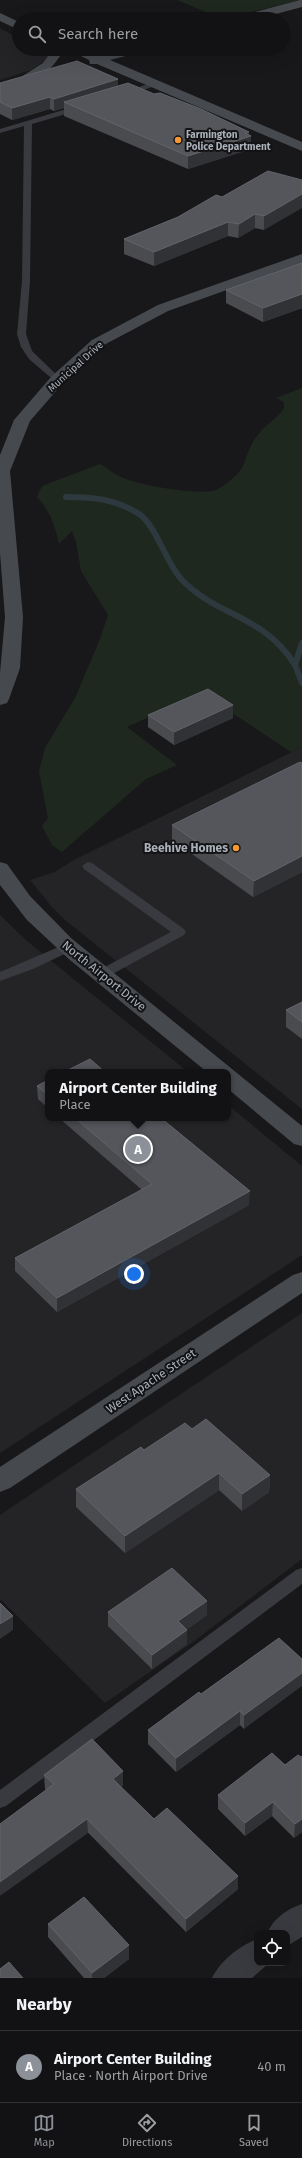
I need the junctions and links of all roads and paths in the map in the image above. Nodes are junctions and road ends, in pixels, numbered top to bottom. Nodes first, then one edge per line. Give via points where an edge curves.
1 (302, 3) edge
2 (269, 12) edge
3 (0, 17) edge
4 (12, 23) edge
5 (54, 56) edge
6 (90, 56) edge
7 (113, 56) edge
8 (99, 60) junction
9 (77, 66) edge
10 (62, 70) edge
11 (25, 80) junction
12 (12, 83) edge
13 (156, 84) junction
14 (119, 95) edge
15 (89, 104) edge
16 (28, 122) junction
17 (0, 131) edge
18 (302, 147) edge
19 (302, 258) edge
20 (57, 380) junction
21 (1, 471) edge
22 (0, 699) edge
23 (88, 866) dead end
24 (0, 868) edge
25 (68, 947) junction
26 (102, 974) junction
27 (0, 977) edge
28 (218, 1069) edge
29 (231, 1079) edge
30 (302, 1138) edge
31 (302, 1281) edge
32 (0, 1481) edge
33 (302, 1575) edge
34 (0, 1800) edge
35 (302, 1918) edge
36 (287, 1930) edge
37 (254, 1956) edge
38 (228, 1978) edge

1 - 2 main road
3 - 4 main road
5 - 11 main road via 51,62
6 - 8 main road
7 - 8 main road
8 - 9 main road
8 - 13 main road
10 - 11 main road
11 - 12 main road
13 - 14 lane
13 - 18 main road
15 - 16 lane
16 - 17 lane
16 - 20 lane via 25,170 26,283 21,323 24,343 31,356
19 - 20 main road, Municipal Drive via 145,317 97,343
20 - 21 main road, Municipal Drive via 22,420
21 - 22 main road, Municipal Drive via 14,618 11,668
23 - 26 lane via 180,932
24 - 25 main road, North Airport Drive via 12,890 35,917
25 - 26 main road, North Airport Drive
25 - 27 lane
26 - 28 main road, North Airport Drive
29 - 30 main road
31 - 32 main road, West Apache Street
33 - 34 lane
35 - 36 street
37 - 38 street

